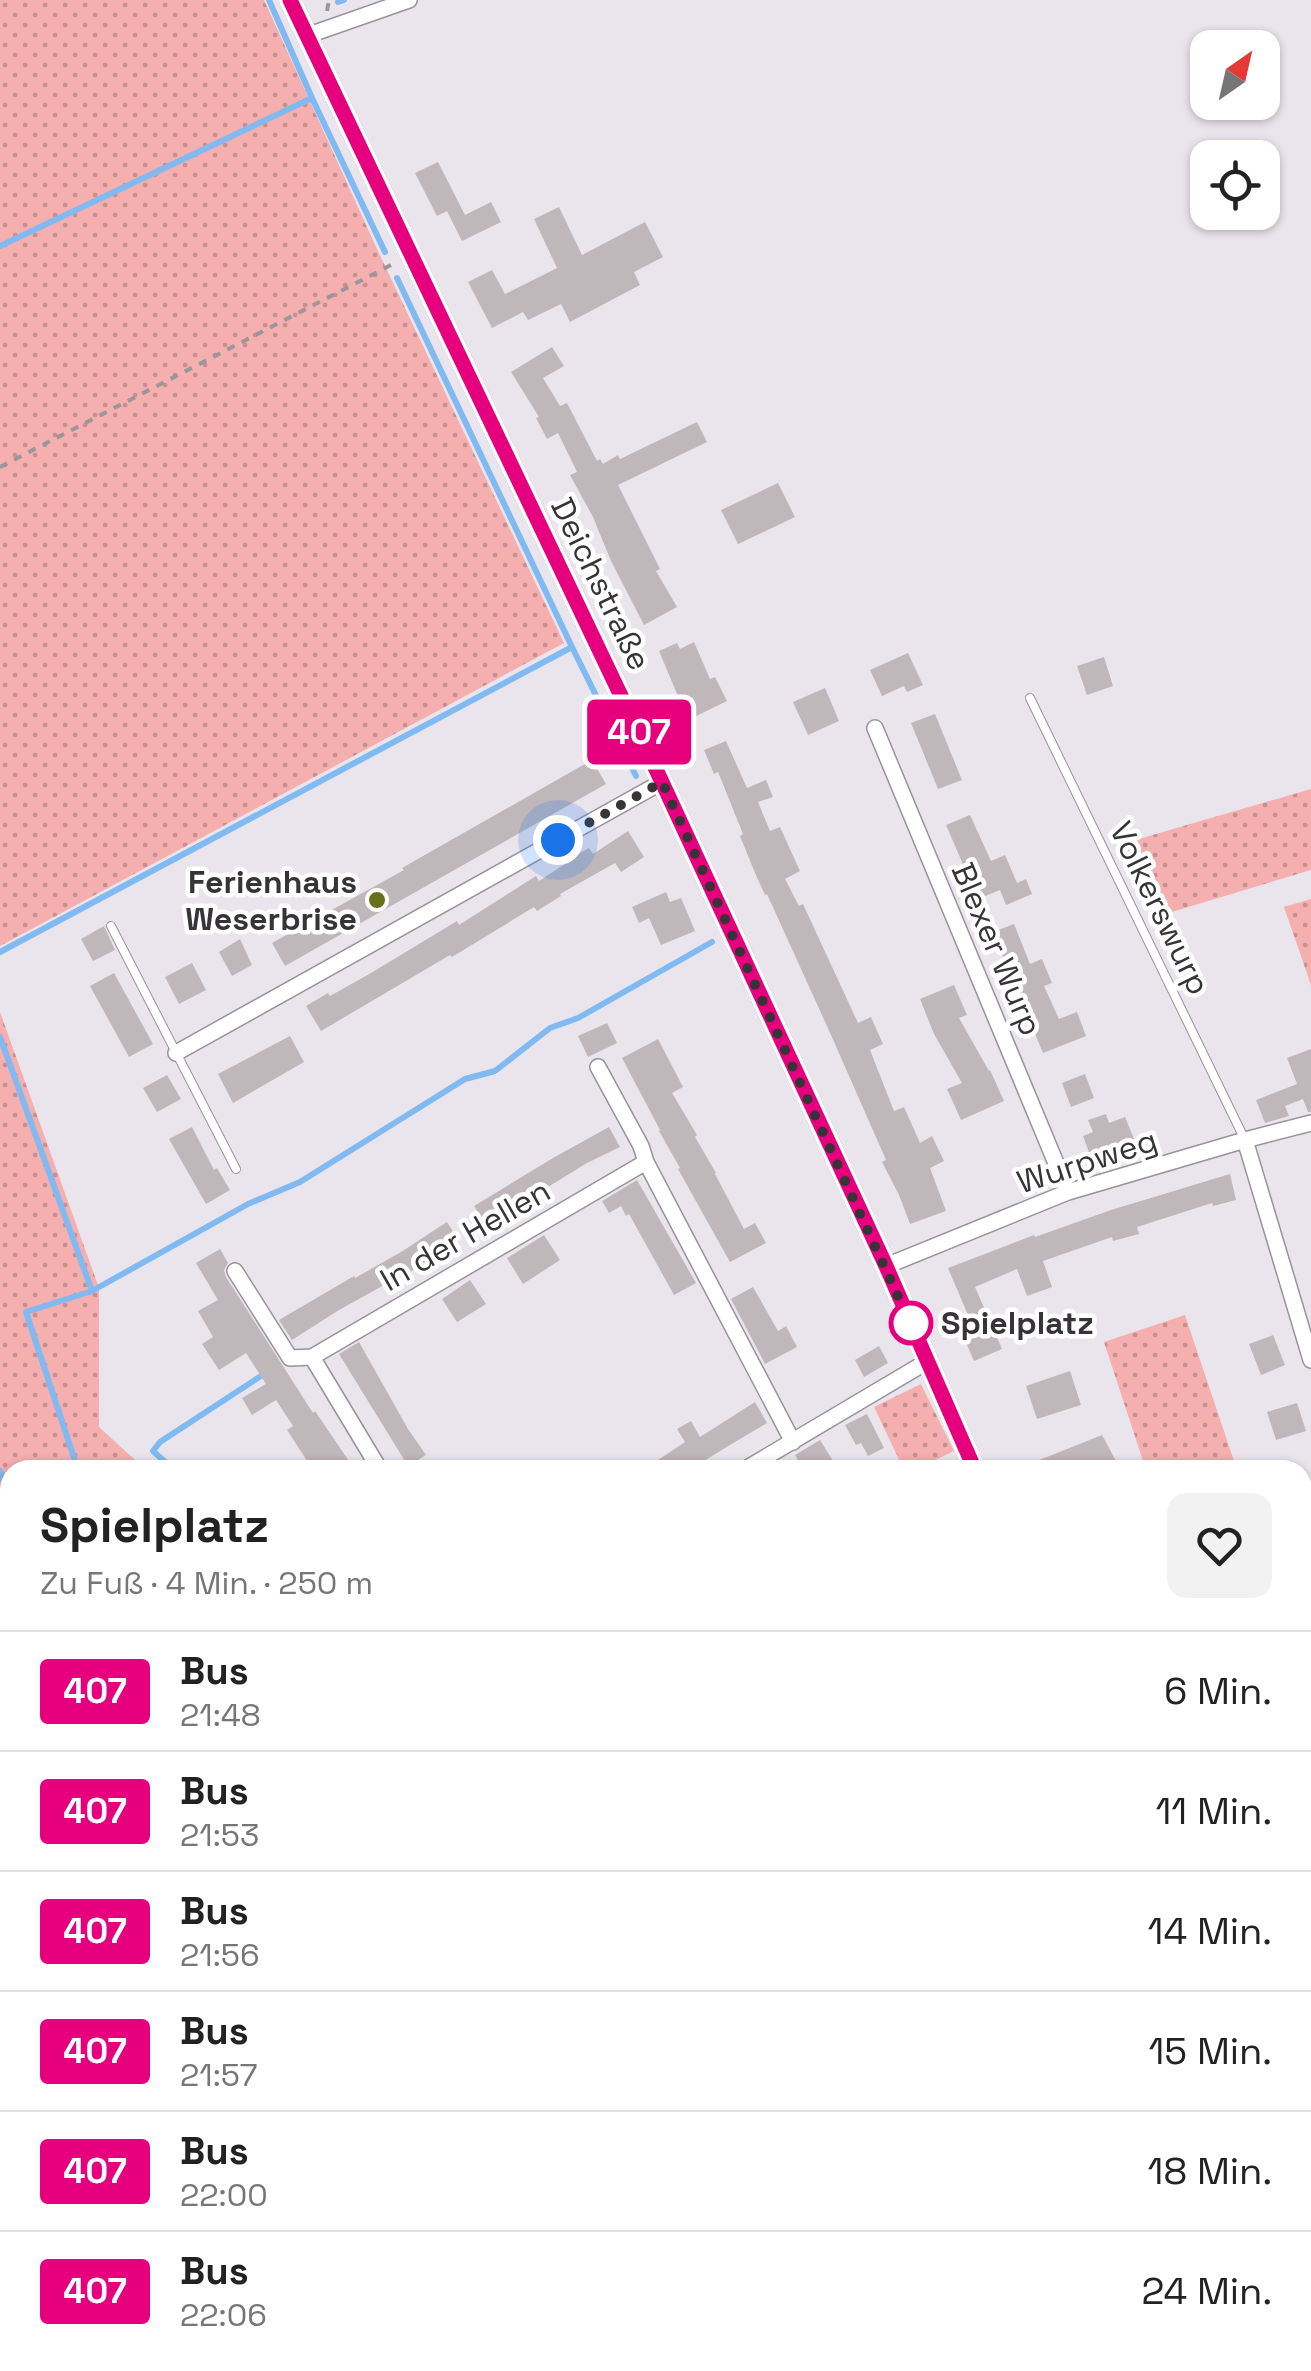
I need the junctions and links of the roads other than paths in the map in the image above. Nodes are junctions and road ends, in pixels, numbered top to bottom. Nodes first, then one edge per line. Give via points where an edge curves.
1 (290, 0) edge
2 (410, 0) edge
3 (306, 36) junction
4 (1030, 698) dead end
5 (875, 728) dead end
6 (662, 782) junction
7 (110, 926) dead end
8 (176, 1053) junction
9 (598, 1067) dead end
10 (1311, 1123) edge
11 (1245, 1140) junction
12 (646, 1162) junction
13 (236, 1168) dead end
14 (1068, 1192) junction
15 (886, 1266) junction
16 (235, 1271) dead end
17 (312, 1357) junction
18 (1311, 1360) edge
19 (928, 1362) junction
20 (793, 1442) junction
21 (374, 1460) edge
22 (762, 1460) edge
23 (971, 1460) edge

1 - 3 street, Deichstraße
2 - 3 street
3 - 6 street, Deichstraße
4 - 11 lane, Volkerswurp
5 - 14 street, Blexer Wurp
6 - 8 street
6 - 15 street, Deichstraße
7 - 8 lane
8 - 13 lane
9 - 12 street
10 - 11 street, Wurpweg
11 - 14 street, Wurpweg
11 - 18 street
12 - 17 street, In der Hellen
12 - 20 street
14 - 15 street, Wurpweg
15 - 19 street, Deichstraße
16 - 17 street via 290,1358
17 - 21 street
19 - 20 street
19 - 23 street, Deichstraße
20 - 22 street

